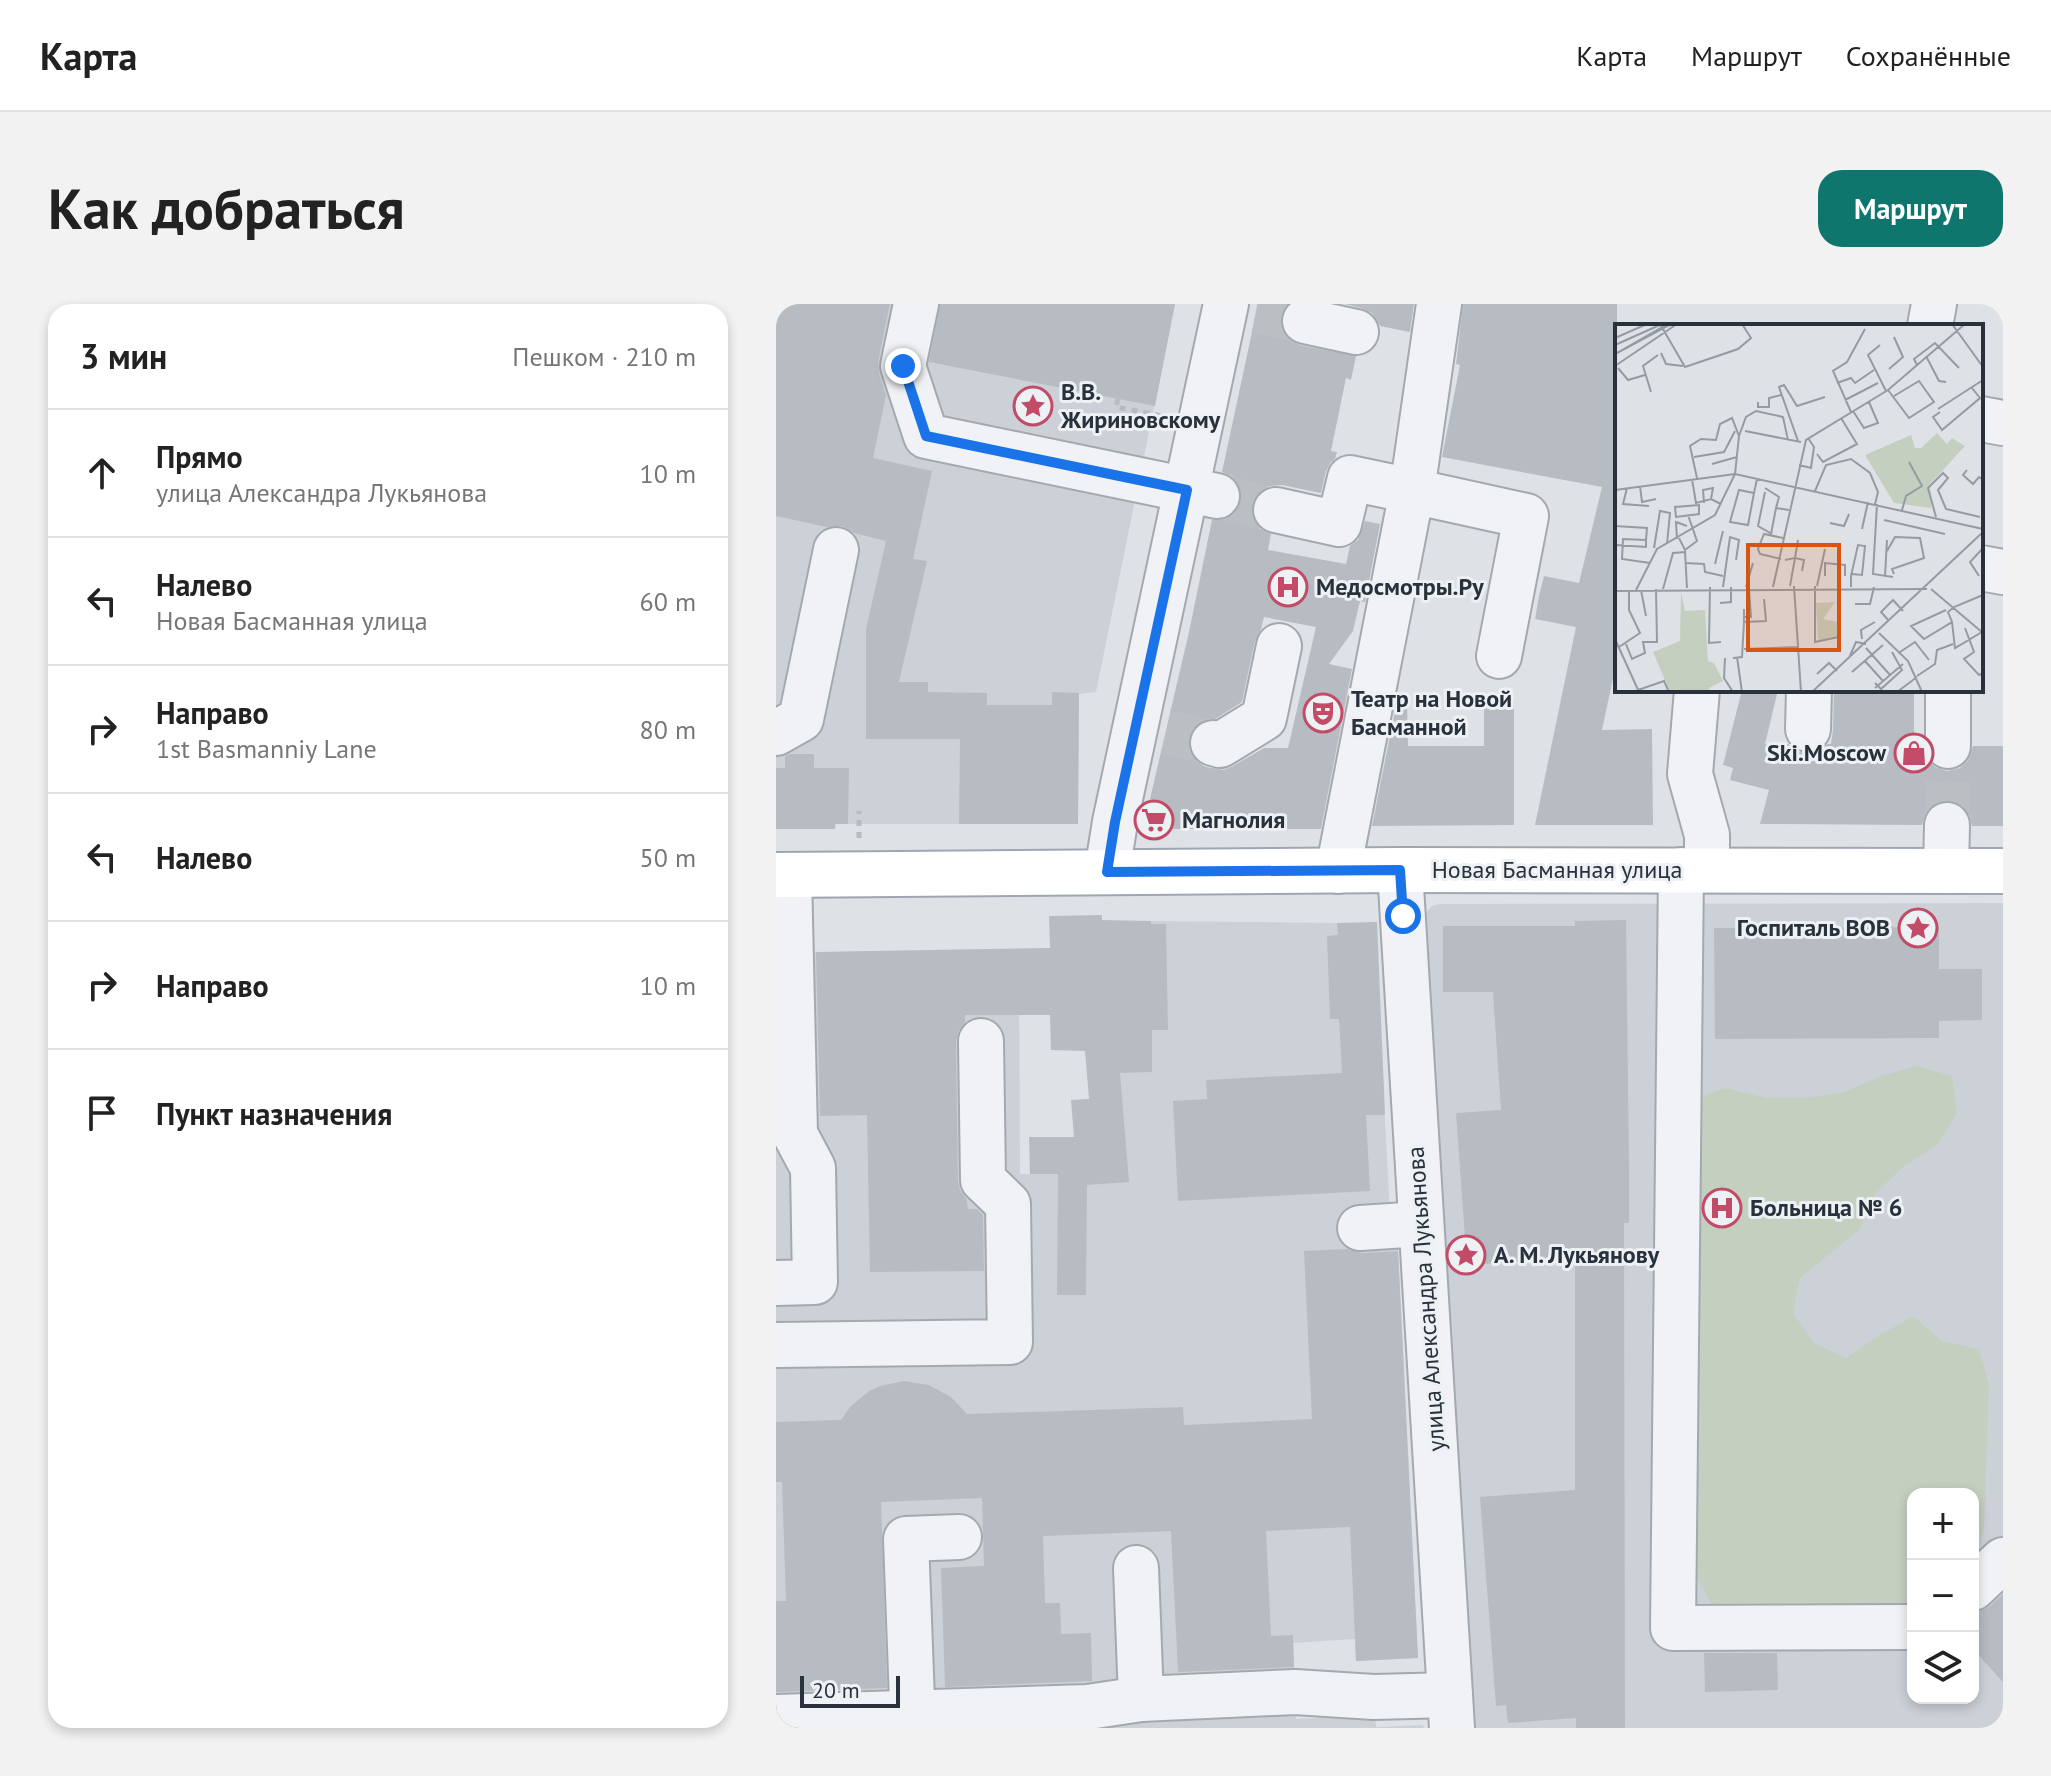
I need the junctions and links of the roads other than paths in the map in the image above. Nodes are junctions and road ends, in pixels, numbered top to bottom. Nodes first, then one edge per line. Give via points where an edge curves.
1 (916, 304) edge
2 (1439, 304) edge
3 (1934, 304) edge
4 (1236, 306) edge
5 (1305, 321) tunnel mouth
6 (1930, 324) edge
7 (1356, 332) dead end
8 (1983, 419) edge
9 (2003, 423) edge
10 (1412, 491) junction
11 (1202, 493) junction
12 (1276, 510) tunnel mouth
13 (836, 550) dead end
14 (1983, 568) edge
15 (2003, 572) edge
16 (1279, 646) dead end
17 (1499, 656) dead end
18 (1697, 692) edge
19 (1948, 692) edge
20 (776, 733) edge
21 (1213, 743) tunnel mouth
22 (1948, 746) tunnel mouth
23 (1947, 825) tunnel mouth
24 (1400, 870) junction
25 (1694, 870) junction
26 (1338, 871) junction
27 (1946, 871) junction
28 (2003, 871) edge
29 (1107, 872) junction
30 (782, 875) edge
31 (981, 1041) dead end
32 (1421, 1224) junction
33 (1360, 1228) dead end
34 (776, 1283) edge
35 (776, 1345) edge
36 (959, 1537) dead end
37 (2003, 1560) edge
38 (1136, 1568) dead end
39 (1979, 1582) edge
40 (1907, 1627) edge
41 (1141, 1699) junction
42 (1451, 1711) edge
43 (776, 1717) edge
44 (913, 1720) edge

1 - 11 street via 903,366 926,436
2 - 10 street
3 - 6 street
4 - 11 street
5 - 7 street
8 - 9 street
10 - 12 street via 1350,478 1339,524
10 - 17 street via 1526,516
10 - 26 street
11 - 29 street via 1151,729 1115,822
13 - 20 street via 801,719
14 - 15 street
16 - 21 street via 1264,718 1220,745
18 - 25 street via 1690,774 1707,835
19 - 22 street
23 - 27 street
24 - 25 main road, Новая Басманная улица
24 - 26 main road, Новая Басманная улица
24 - 32 street, улица Александра Лукьянова
25 - 27 main road, Новая Басманная улица
25 - 40 street via 1673,1628
26 - 29 main road, Новая Басманная улица
27 - 28 main road, Новая Басманная улица
29 - 30 main road, Новая Басманная улица
30 - 34 street via 795,1134 813,1168 815,1282
31 - 35 street via 983,1180 1008,1204 1010,1342
32 - 33 street
32 - 42 street, улица Александра Лукьянова
36 - 44 street via 906,1539
37 - 39 street
38 - 41 street
41 - 42 street via 1295,1692 1374,1697
41 - 44 street
43 - 44 street

